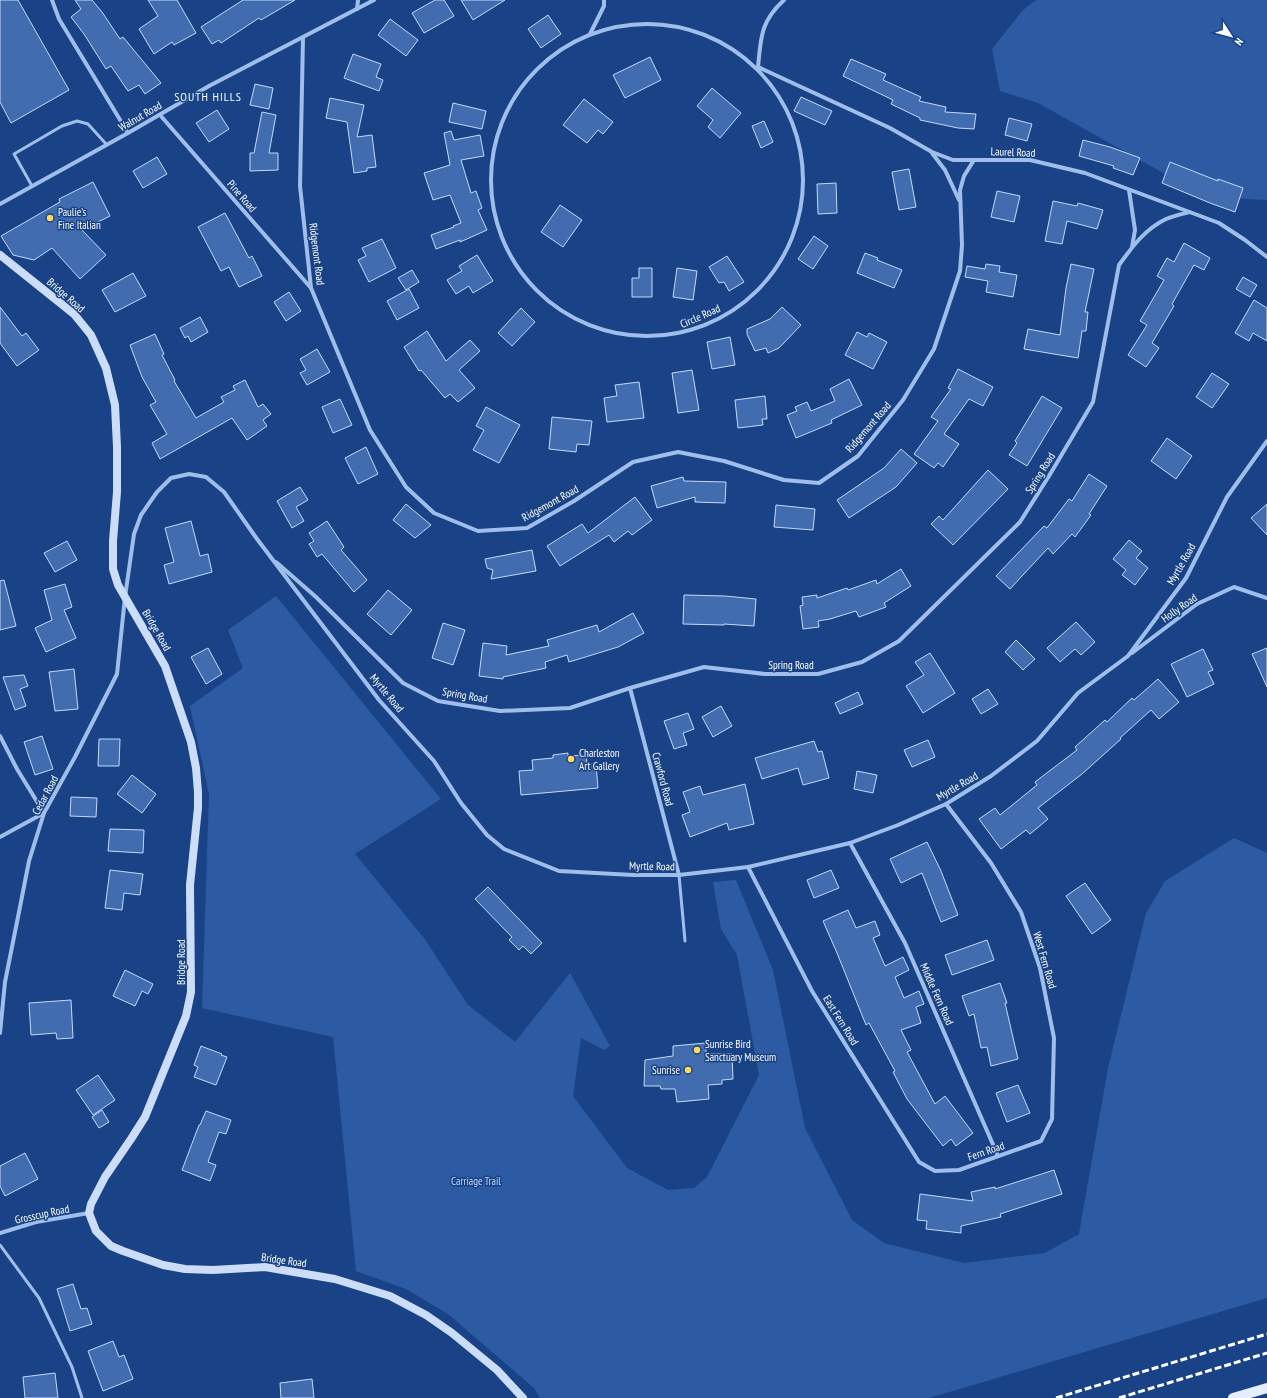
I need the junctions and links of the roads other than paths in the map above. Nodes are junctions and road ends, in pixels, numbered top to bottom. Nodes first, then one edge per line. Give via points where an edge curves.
1 (52, 0) edge
2 (358, 0) edge
3 (374, 0) edge
4 (604, 0) edge
5 (784, 0) edge
6 (357, 9) junction
7 (590, 34) junction
8 (303, 38) junction
9 (758, 68) junction
10 (160, 115) junction
11 (128, 133) junction
12 (107, 145) junction
13 (932, 152) junction
14 (974, 160) junction
15 (32, 186) junction
16 (1129, 190) junction
17 (960, 203) junction
18 (0, 204) edge
19 (1190, 212) junction
20 (1132, 247) junction
21 (0, 255) edge
22 (1267, 257) edge
23 (311, 288) junction
24 (1267, 441) edge
25 (268, 555) junction
26 (125, 597) junction
27 (1267, 598) edge
28 (1128, 656) junction
29 (630, 688) junction
30 (0, 736) edge
31 (946, 804) junction
32 (44, 813) junction
33 (0, 838) edge
34 (850, 843) junction
35 (748, 867) junction
36 (679, 875) junction
37 (685, 941) dead end
38 (0, 1033) edge
39 (1041, 1142) joint
40 (998, 1156) junction
41 (935, 1171) joint
42 (88, 1213) junction
43 (0, 1233) edge
44 (0, 1245) edge
45 (1267, 1388) edge
46 (82, 1398) edge
47 (523, 1398) edge
48 (1234, 1398) edge

1 - 11 street via 59,19
2 - 6 street
3 - 6 street, Walnut Road
4 - 7 street via 604,6
5 - 9 street via 773,10 762,31
6 - 8 street, Walnut Road
7 - 9 street, Circle Road via 625,25 655,23 706,34 743,55
7 - 9 street, Circle Road via 562,49 532,74 510,105 495,142 492,160 492,207 501,241 529,286 556,310 586,327 678,336 742,308 775,274 787,255 800,222 805,178 801,145 771,82
8 - 10 street, Walnut Road via 209,86
8 - 23 street, Ridgemont Road via 300,186
9 - 13 street, Laurel Road via 890,128
10 - 11 street, Walnut Road
10 - 23 street, Pine Road
11 - 12 street, Walnut Road
12 - 15 street, Walnut Road
12 - 15 lane via 88,124 77,121 62,126 14,154
13 - 14 street, Laurel Road via 953,160
13 - 17 street, Ridgemont Road via 945,170
14 - 16 street, Laurel Road via 1030,160 1085,173
14 - 17 street, Ridgemont Road via 961,183
15 - 18 street, Walnut Road
16 - 19 street, Laurel Road
16 - 20 street, Spring Road via 1135,230
17 - 23 street, Ridgemont Road via 960,271 934,349 903,400 858,456 819,483 784,480 724,461 678,452 633,462 527,528 478,531 434,513 406,487 370,430
19 - 20 street, Spring Road via 1166,219 1145,233
19 - 22 street, Laurel Road via 1219,223
20 - 29 street, Spring Road via 1119,265 1093,402 1020,522 899,640 862,662 818,674 765,674 704,666
21 - 26 street, Bridge Road via 74,314 91,335 106,368 115,405 117,447 113,569
24 - 28 street, Myrtle Road via 1227,496 1186,578
25 - 26 street, Myrtle Road via 224,492 206,477 189,474 171,478 157,492 141,515 129,563
25 - 29 street, Spring Road via 316,597 403,683 438,701 500,711 570,708
25 - 36 street, Myrtle Road via 379,700 434,761 460,803 487,835 504,849 559,871
26 - 32 street, Cedar Road via 117,674
26 - 42 street, Bridge Road via 166,666 191,742 196,768 198,808 190,885 191,992 180,1033 145,1117 104,1177
27 - 28 street, Holly Road via 1234,587 1197,604
28 - 31 street, Myrtle Road via 1078,693 1037,741 991,776
29 - 36 street, Crawford Road
30 - 32 street
31 - 34 street, Myrtle Road
31 - 39 street, West Fern Road via 991,863 1021,912 1040,968 1054,1038 1052,1118
32 - 33 street
32 - 38 street, Cedar Road via 29,861 5,982
34 - 35 street, Myrtle Road
34 - 40 street, Middle Fern Road via 905,944
35 - 36 street, Myrtle Road
35 - 41 street, East Fern Road via 812,991 919,1162
36 - 37 lane
39 - 40 street, Fern Road
40 - 41 street, Fern Road via 959,1170
42 - 43 street, Grosscup Road via 36,1222
42 - 47 street, Bridge Road via 96,1231 111,1246 163,1265 213,1270 264,1267 335,1279 390,1296 426,1315 452,1333 497,1370
44 - 46 lane via 40,1298 72,1367
45 - 48 main road

